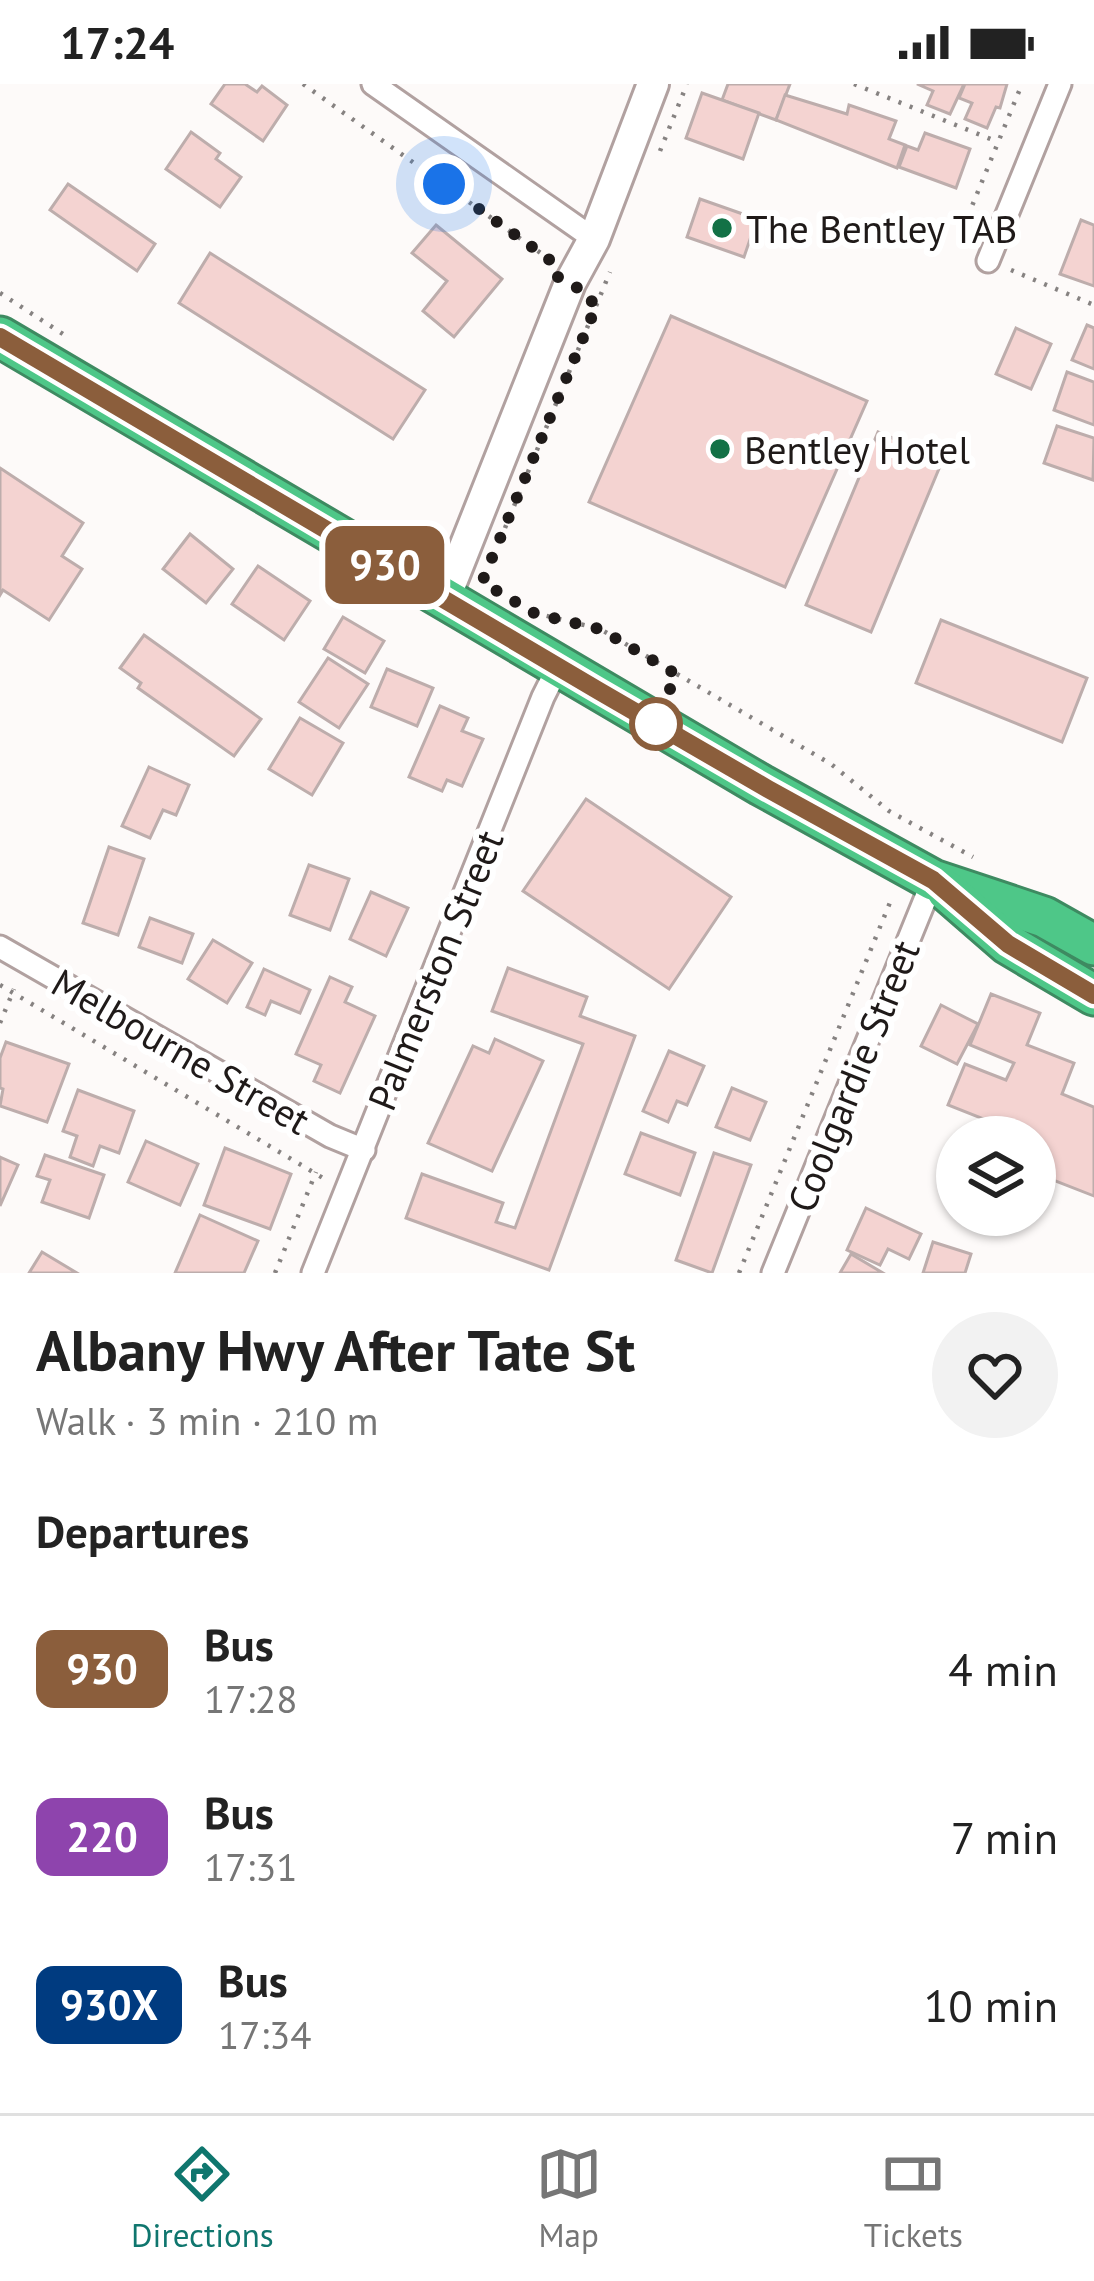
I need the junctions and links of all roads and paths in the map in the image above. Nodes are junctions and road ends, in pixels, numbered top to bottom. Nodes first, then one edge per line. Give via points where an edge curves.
1 (303, 84) edge
2 (373, 84) edge
3 (653, 84) edge
4 (687, 84) edge
5 (854, 84) edge
6 (1022, 84) edge
7 (1060, 84) edge
8 (998, 142) junction
9 (660, 150) dead end
10 (604, 250) junction
11 (988, 261) junction
12 (570, 283) junction
13 (597, 304) junction
14 (1094, 305) edge
15 (0, 337) edge
16 (498, 544) dead end
17 (443, 599) junction
18 (536, 614) dead end
19 (558, 667) junction
20 (971, 856) dead end
21 (933, 880) junction
22 (891, 900) dead end
23 (1094, 945) edge
24 (0, 947) edge
25 (25, 962) junction
26 (0, 985) edge
27 (13, 992) junction
28 (1094, 995) edge
29 (0, 1023) edge
30 (364, 1150) junction
31 (316, 1172) junction
32 (328, 1181) dead end
33 (275, 1273) edge
34 (313, 1273) edge
35 (739, 1273) edge
36 (773, 1273) edge

1 - 12 path via 549,259 551,273
2 - 10 street
3 - 10 street
4 - 9 path
5 - 8 path
6 - 8 path
7 - 11 street
8 - 11 path via 972,206
10 - 12 street
10 - 13 path
11 - 14 path
12 - 13 path
12 - 17 street
13 - 16 path
15 - 17 highway
17 - 19 highway
18 - 20 path via 600,629
19 - 21 highway
19 - 30 street, Palmerston Street
21 - 23 highway via 1044,917
21 - 28 highway via 1008,944
21 - 36 street, Coolgardie Street
22 - 35 path
24 - 25 street, Melbourne Street
25 - 27 path
25 - 30 street, Melbourne Street
26 - 27 path
27 - 29 path
27 - 31 path
30 - 34 street, Palmerston Street
31 - 32 path
31 - 33 path

